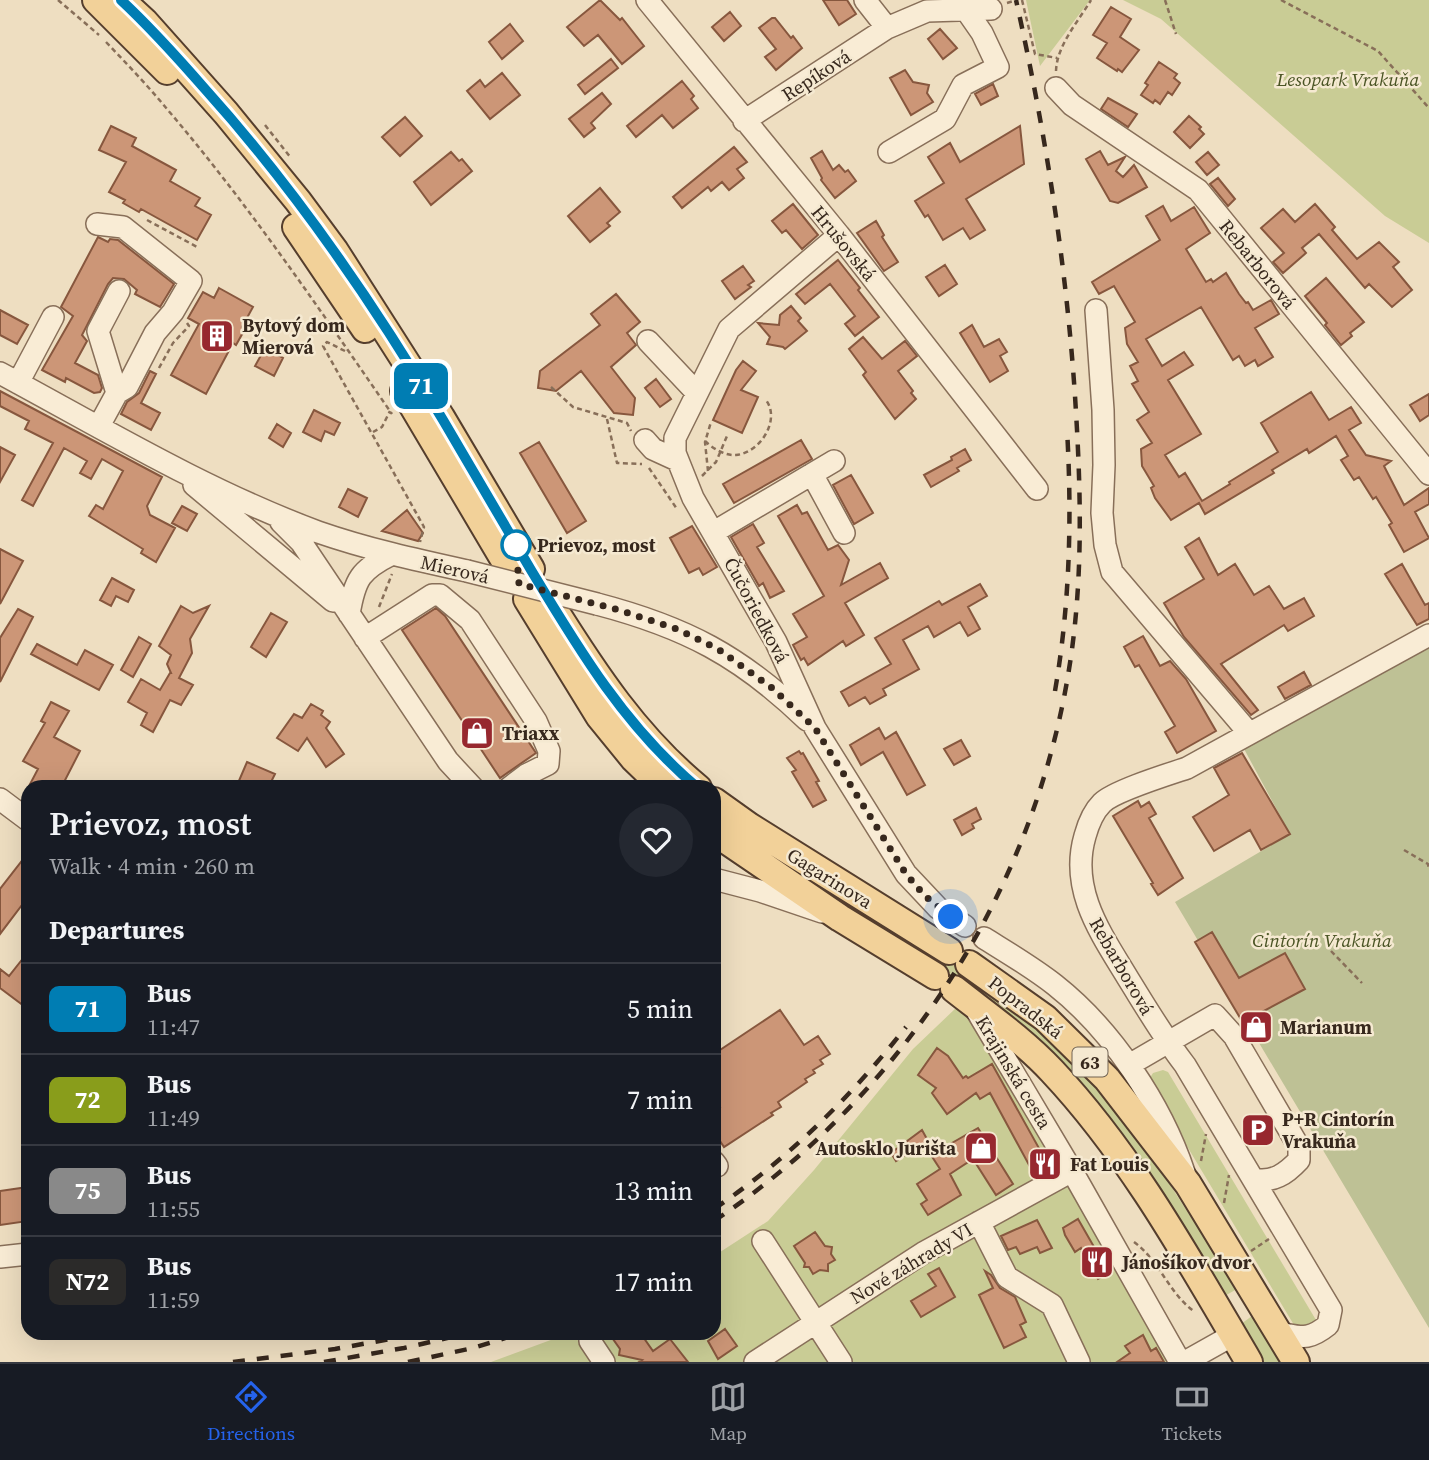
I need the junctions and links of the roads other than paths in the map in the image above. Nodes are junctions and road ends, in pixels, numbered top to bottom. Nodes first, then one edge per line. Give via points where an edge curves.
1 (96, 0) edge
2 (121, 0) edge
3 (647, 0) edge
4 (865, 0) edge
5 (991, 9) dead end
6 (966, 10) junction
7 (887, 28) junction
8 (1056, 88) road end
9 (744, 121) junction
10 (889, 152) dead end
11 (97, 223) dead end
12 (839, 235) junction
13 (119, 292) dead end
14 (1096, 310) dead end
15 (53, 317) dead end
16 (648, 341) dead end
17 (9, 378) edge
18 (117, 393) junction
19 (697, 393) junction
20 (99, 426) junction
21 (639, 442) road end
22 (677, 460) junction
23 (834, 461) dead end
24 (171, 465) junction
25 (812, 474) junction
26 (1429, 474) edge
27 (1037, 489) dead end
28 (272, 513) junction
29 (715, 532) junction
30 (844, 533) dead end
31 (392, 563) junction
32 (527, 600) dead end
33 (552, 606) dead end
34 (349, 614) junction
35 (371, 634) junction
36 (1429, 635) edge
37 (815, 728) junction
38 (1249, 733) junction
39 (466, 780) edge
40 (519, 780) edge
41 (656, 780) edge
42 (689, 780) edge
43 (0, 799) edge
44 (721, 806) edge
45 (21, 815) edge
46 (721, 837) edge
47 (721, 881) edge
48 (840, 918) junction
49 (965, 926) dead end
50 (984, 938) dead end
51 (959, 957) joint
52 (953, 989) junction
53 (1167, 1043) junction
54 (1129, 1065) junction
55 (1072, 1171) junction
56 (1192, 1175) junction
57 (1253, 1179) junction
58 (978, 1222) junction
59 (763, 1241) dead end
60 (21, 1255) edge
61 (0, 1257) edge
62 (816, 1322) junction
63 (1279, 1333) junction
64 (1233, 1335) junction
65 (590, 1341) dead end
66 (604, 1362) edge
67 (755, 1362) edge
68 (841, 1362) edge
69 (1079, 1362) edge
70 (1183, 1362) edge
71 (1249, 1362) edge
72 (1296, 1362) edge

1 - 2 main road via 245,159 380,351 518,566 441,417 335,251 226,113
3 - 9 street, Hrušovská
4 - 7 street
5 - 6 street, Repíková
6 - 7 street, Repíková via 928,11
6 - 10 street via 998,67 963,85 945,119
7 - 9 street, Repíková
8 - 26 street, Rebarborová via 1072,105 1198,190
9 - 12 street, Hrušovská
11 - 18 street via 123,227 191,281 155,333 127,387
12 - 19 street, Čučoriedková via 729,329
12 - 27 street, Hrušovská
13 - 18 street via 98,331
14 - 38 street via 1103,410 1102,513 1112,572
15 - 17 street
16 - 19 street
17 - 20 street, Mierová
18 - 20 street
19 - 22 street, Čučoriedková via 675,438
20 - 24 street, Mierová
21 - 22 street
22 - 29 street, Čučoriedková via 693,498
23 - 25 street
24 - 28 street, Mierová
24 - 34 street, Mierová
25 - 29 street
25 - 30 street
28 - 31 street, Mierová
28 - 34 street, Mierová via 301,542
29 - 37 street, Čučoriedková via 776,642
31 - 34 street via 372,564 360,577
31 - 37 street, Mierová, bridge via 467,571 659,622 718,649 772,688
32 - 41 main road via 599,716
33 - 42 main road via 616,703 662,757
34 - 35 street, Mierová
35 - 39 street, Mierová via 448,761
35 - 40 street via 432,595 440,595 470,620 536,721 549,751 548,764
36 - 38 street, Rebarborová
37 - 49 street, Čučoriedková via 906,874 938,908
38 - 53 street, Rebarborová via 1187,768 1150,779 1103,802 1080,851 1085,901
43 - 45 street
44 - 51 main road, Gagarinova / 63
46 - 48 main road, Gagarinova / 63
47 - 48 street
48 - 52 main road, Gagarinova / 63
50 - 54 street via 1026,963 1070,998
51 - 56 main road, Popradská / 63 via 1075,1045
52 - 55 street, Krajinská cesta via 997,1041
52 - 64 main road, Popradská / 63 via 1030,1049 1089,1114 1150,1200
53 - 54 street
53 - 57 street, Rebarborová
53 - 57 street via 1215,1015 1234,1036 1299,1147 1299,1160 1284,1174 1264,1181
54 - 56 street
55 - 58 street, Nové záhrady VI
55 - 70 street, Krajinská cesta
56 - 63 main road, Popradská / 63
57 - 63 street, Rebarborová via 1331,1310 1328,1325 1315,1336
58 - 62 street, Nové záhrady VI
58 - 69 street via 1007,1277 1052,1305
59 - 62 street
60 - 61 street
62 - 67 street, Nové záhrady VI
62 - 68 street
63 - 72 main road, Popradská / 63
64 - 70 street
64 - 71 main road, Popradská / 63
65 - 66 street

